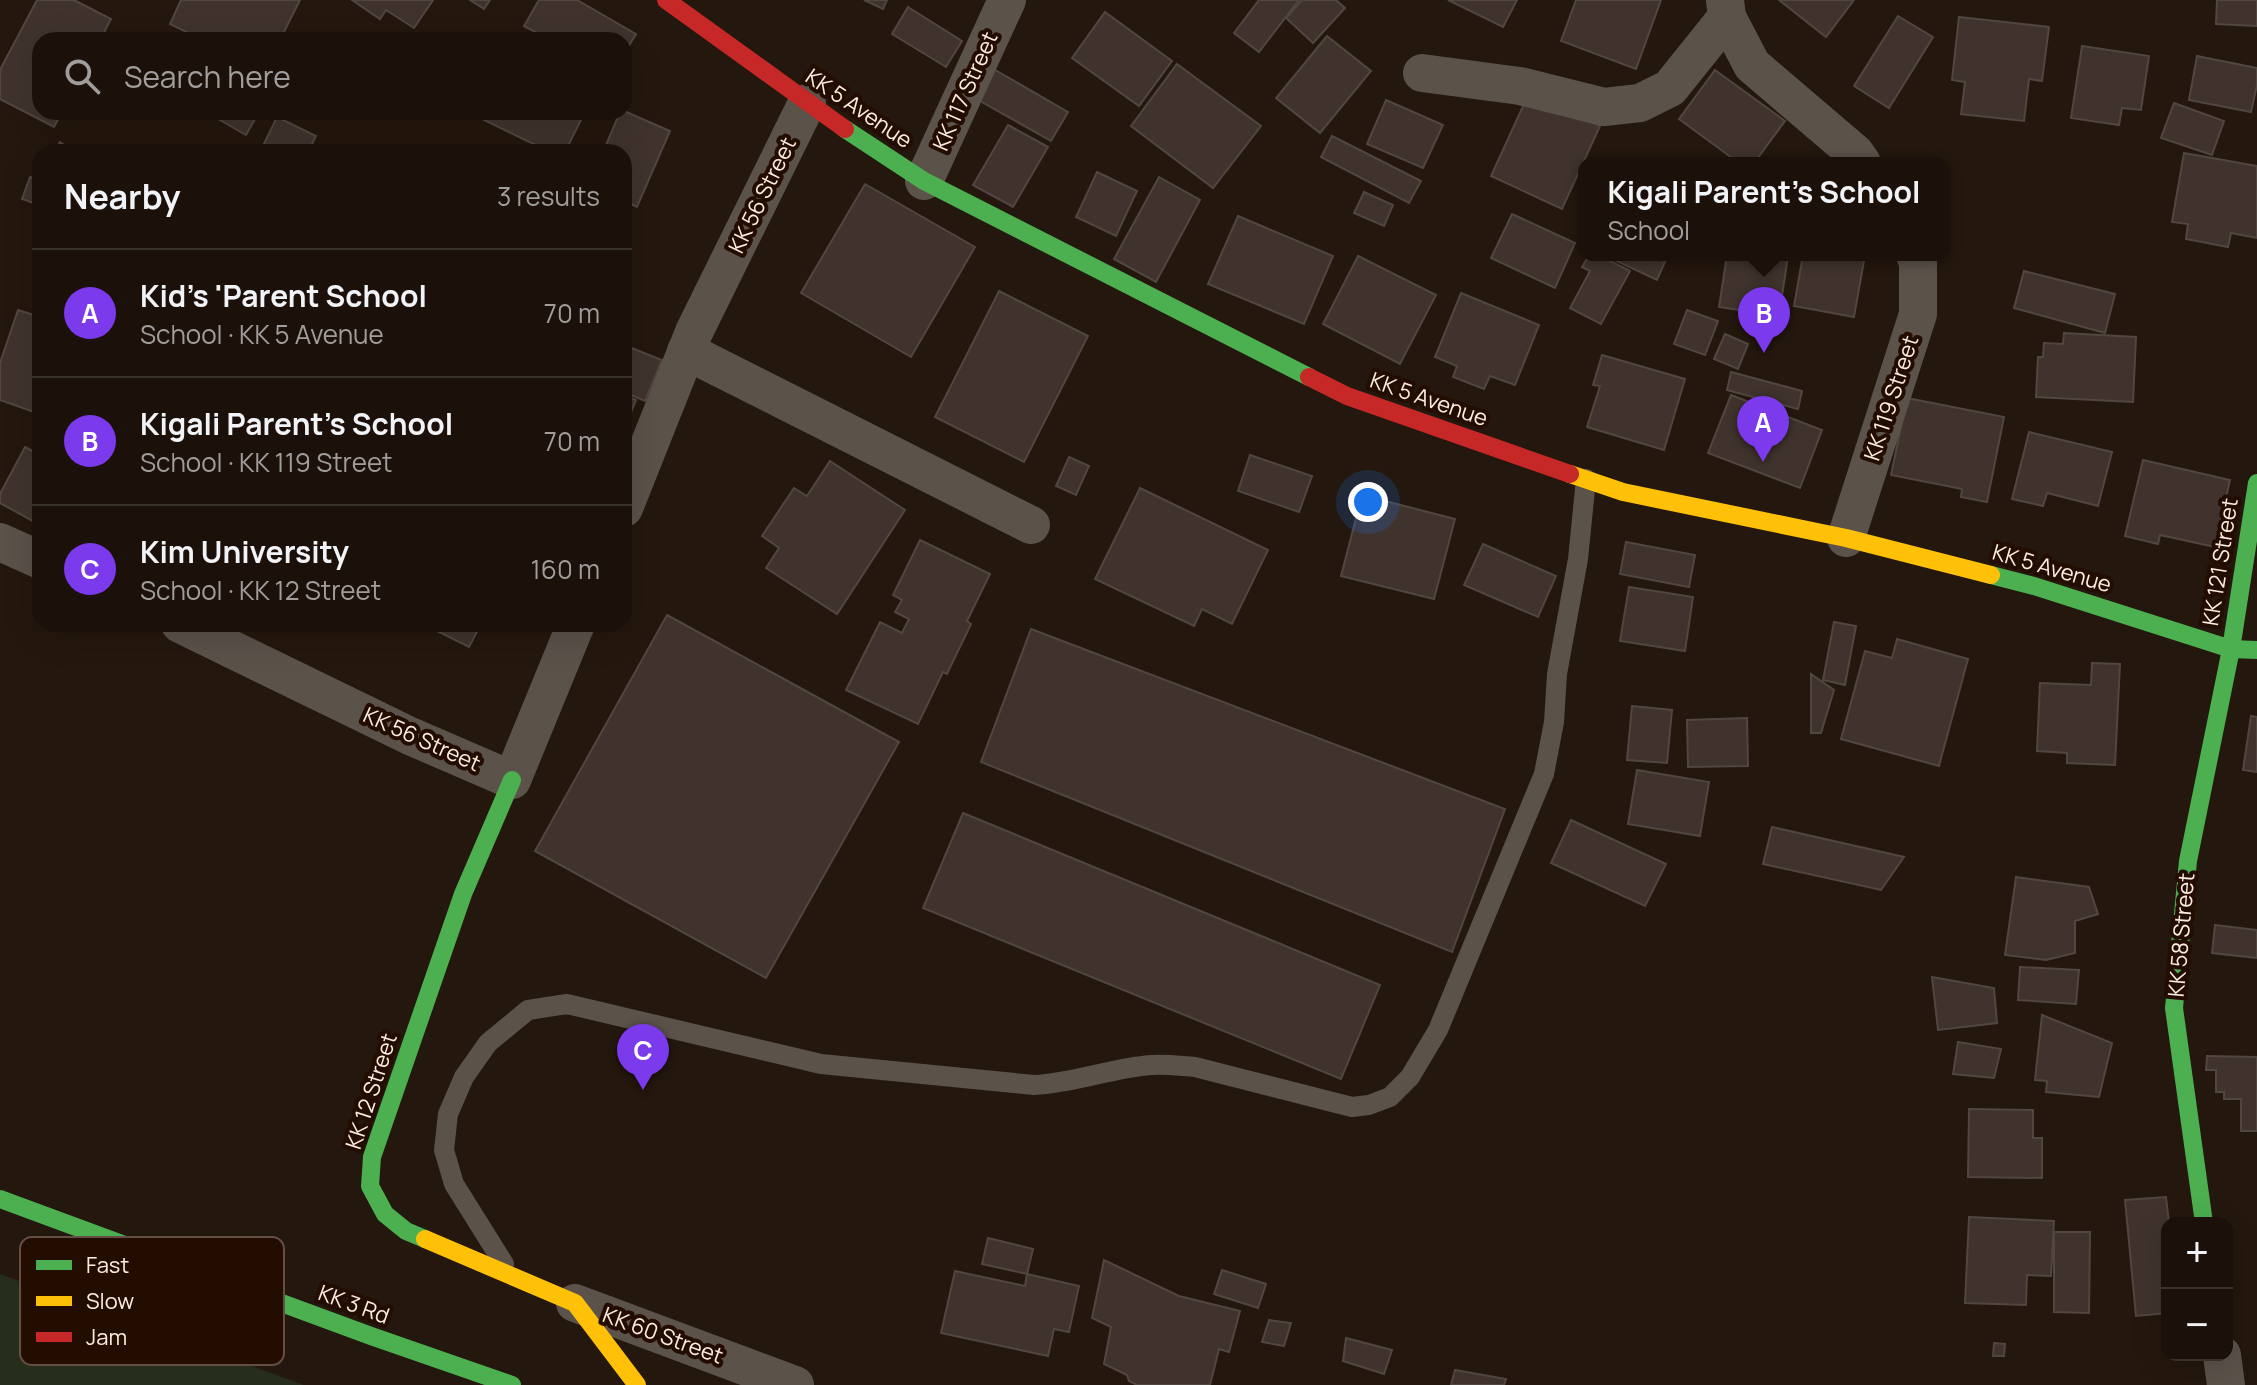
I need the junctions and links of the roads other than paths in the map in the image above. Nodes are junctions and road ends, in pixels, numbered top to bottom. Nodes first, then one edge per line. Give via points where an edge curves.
1 (666, 0) edge
2 (1007, 0) edge
3 (1726, 8) edge
4 (1422, 73) dead end
5 (807, 103) junction
6 (1858, 157) edge
7 (924, 181) junction
8 (1917, 261) edge
9 (686, 351) junction
10 (1586, 479) junction
11 (2257, 483) edge
12 (632, 488) edge
13 (1031, 525) dead end
14 (1846, 538) junction
15 (0, 542) edge
16 (32, 556) edge
17 (196, 632) edge
18 (573, 632) edge
19 (2231, 649) junction
20 (2257, 650) edge
21 (512, 780) junction
22 (0, 1199) edge
23 (2203, 1217) edge
24 (103, 1237) edge
25 (510, 1275) junction
26 (575, 1303) junction
27 (284, 1304) edge
28 (2223, 1361) edge
29 (512, 1385) edge
30 (637, 1385) edge
31 (795, 1385) edge
32 (2226, 1385) edge

1 - 5 main road, KK 5 Avenue
2 - 7 street, KK 117 Street
3 - 4 street via 1670,88 1640,103 1604,107 1520,86
3 - 6 street via 1752,65
5 - 7 main road, KK 5 Avenue
5 - 9 street, KK 56 Street
7 - 10 main road, KK 5 Avenue via 1347,396
8 - 14 street, KK 119 Street via 1918,314
9 - 12 street, KK 56 Street
9 - 13 street
10 - 14 main road, KK 5 Avenue via 1623,492
10 - 25 lane via 1544,774 1438,1030 1410,1077 1390,1097 1352,1107 1171,1065 1034,1085 821,1064 567,1004 528,1010 488,1043 464,1077 448,1114 444,1150 454,1184
11 - 19 main road, KK 121 Street
14 - 19 main road, KK 5 Avenue via 2034,586
15 - 16 street
17 - 21 street, KK 56 Street
18 - 21 street
19 - 20 main road, KK 5 Avenue
19 - 23 main road, KK 58 Street via 2188,861 2174,1008
21 - 25 main road, KK 12 Street via 463,894 372,1157 370,1186 385,1214 406,1231
22 - 24 main road, KK 3 Rd
25 - 26 main road, KK 12 Street
26 - 30 main road, KK 12 Street
26 - 31 street, KK 60 Street
27 - 29 main road, KK 3 Rd
28 - 32 street

